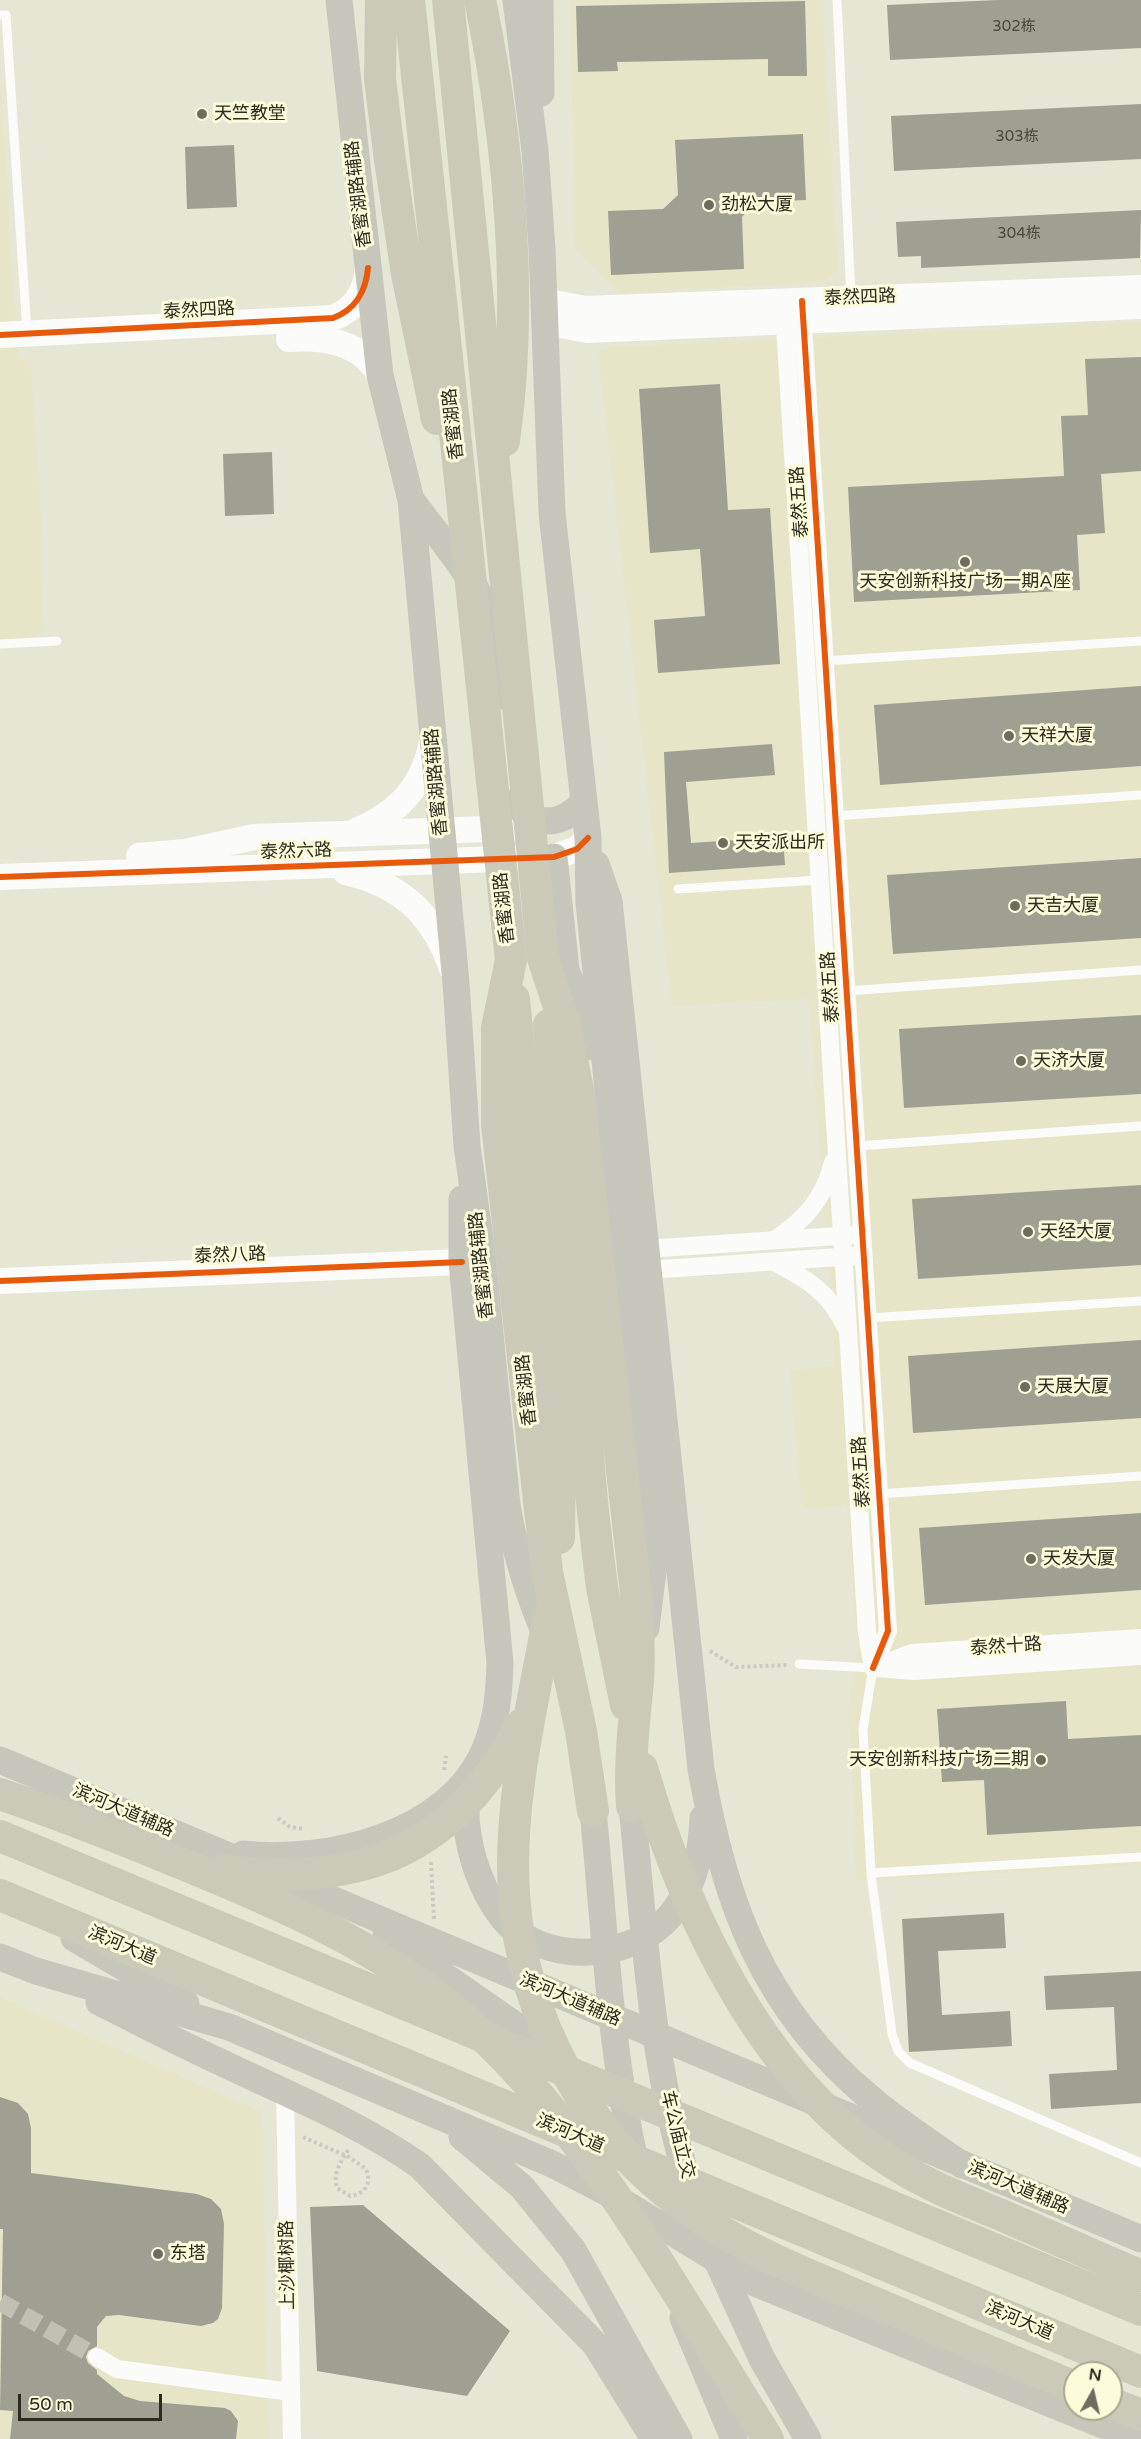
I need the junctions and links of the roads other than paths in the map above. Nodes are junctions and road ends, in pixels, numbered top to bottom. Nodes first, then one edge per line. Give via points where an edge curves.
1 (320, 0) edge
2 (381, 0) edge
3 (409, 0) edge
4 (448, 0) edge
5 (480, 0) edge
6 (493, 0) edge
7 (516, 0) edge
8 (540, 0) edge
9 (837, 0) edge
10 (346, 6) edge
11 (0, 15) edge
12 (494, 66) junction
13 (380, 79) junction
14 (535, 151) junction
15 (355, 164) junction
16 (368, 268) junction
17 (1141, 288) edge
18 (852, 298) junction
19 (1141, 306) edge
20 (544, 311) junction
21 (793, 311) junction
22 (27, 334) junction
23 (0, 335) edge
24 (0, 353) edge
25 (380, 375) junction
26 (496, 495) junction
27 (462, 497) junction
28 (411, 500) junction
29 (57, 641) dead end
30 (1141, 641) edge
31 (0, 644) edge
32 (825, 661) junction
33 (806, 662) junction
34 (433, 735) junction
35 (1141, 795) edge
36 (584, 802) junction
37 (835, 816) junction
38 (442, 830) junction
39 (351, 834) junction
40 (588, 838) junction
41 (554, 857) junction
42 (0, 860) edge
43 (445, 862) junction
44 (313, 867) junction
45 (0, 877) edge
46 (819, 880) junction
47 (678, 889) dead end
48 (543, 958) junction
49 (511, 960) junction
50 (1141, 970) edge
51 (456, 983) junction
52 (846, 991) junction
53 (1141, 1126) edge
54 (613, 1131) junction
55 (467, 1146) junction
56 (836, 1146) junction
57 (857, 1146) junction
58 (862, 1234) junction
59 (841, 1236) junction
60 (773, 1241) junction
61 (864, 1256) junction
62 (843, 1257) junction
63 (647, 1259) junction
64 (462, 1262) junction
65 (772, 1262) junction
66 (0, 1281) edge
67 (1141, 1301) edge
68 (868, 1318) junction
69 (848, 1331) junction
70 (1141, 1476) edge
71 (879, 1494) junction
72 (1141, 1638) edge
73 (1141, 1656) edge
74 (800, 1664) road end
75 (873, 1668) junction
76 (638, 1680) junction
77 (574, 1699) junction
78 (532, 1701) junction
79 (0, 1760) edge
80 (701, 1769) junction
81 (471, 1773) junction
82 (0, 1794) edge
83 (632, 1806) joint
84 (593, 1811) joint
85 (0, 1836) edge
86 (218, 1851) junction
87 (1141, 1857) edge
88 (181, 1863) junction
89 (871, 1873) junction
90 (0, 1896) edge
91 (341, 1903) junction
92 (0, 1957) edge
93 (36, 1971) junction
94 (229, 2027) junction
95 (245, 2073) junction
96 (354, 2081) junction
97 (604, 2087) junction
98 (285, 2091) junction
99 (435, 2116) junction
100 (1141, 2163) edge
101 (962, 2165) junction
102 (1141, 2239) edge
103 (1141, 2276) edge
104 (1141, 2310) edge
105 (97, 2357) tunnel mouth
106 (1141, 2372) edge
107 (1063, 2382) edge
108 (291, 2392) junction
109 (1123, 2408) edge
110 (1141, 2415) edge
111 (292, 2439) edge
112 (654, 2439) edge
113 (679, 2439) edge
114 (734, 2439) edge
115 (768, 2439) edge
116 (808, 2439) edge
117 (1137, 2439) edge

1 - 15 main road via 330,80
2 - 13 highway
3 - 27 highway, 香蜜湖路
4 - 26 highway, 香蜜湖路
5 - 12 highway
6 - 12 highway
7 - 14 main road
8 - 14 main road via 541,86
9 - 18 lane
10 - 13 highway
10 - 15 main road, 香蜜湖路辅路
11 - 22 lane via 6,15
12 - 26 highway via 509,223 512,310 508,411
13 - 27 highway via 422,356 435,414
14 - 20 main road
15 - 16 main road, 香蜜湖路辅路
16 - 22 street, 泰然四路 via 357,301 333,318
16 - 25 main road, 香蜜湖路辅路
17 - 18 street, 泰然四路
18 - 21 street, 泰然四路
19 - 21 street, 泰然四路
20 - 21 street, 泰然四路 via 587,330
20 - 36 main road via 552,513
21 - 32 street, 泰然五路
21 - 33 street, 泰然五路
22 - 23 street, 泰然四路
24 - 25 street, 泰然四路 via 318,337 345,345 370,362
25 - 28 main road, 香蜜湖路辅路
26 - 48 highway, 香蜜湖路
27 - 49 highway, 香蜜湖路
28 - 34 main road, 香蜜湖路辅路
28 - 36 main road via 476,590 489,618 498,660 510,783 518,807 536,820 555,822 573,814
29 - 31 lane
30 - 32 lane
32 - 33 lane
32 - 37 street, 泰然五路
33 - 46 street, 泰然五路
34 - 38 main road, 香蜜湖路辅路
34 - 39 street via 421,780 407,797 373,824
35 - 37 lane
36 - 40 main road
37 - 52 street, 泰然五路
38 - 39 street, 泰然六路
38 - 41 street, 泰然六路 via 518,828 538,836
38 - 43 main road, 香蜜湖路辅路
39 - 42 street, 泰然六路 via 254,837 169,854
40 - 41 street, 泰然六路 via 578,849
40 - 54 main road via 589,903
40 - 63 main road via 609,901
41 - 43 street, 泰然六路
41 - 54 main road via 566,970 584,1016 590,1069
43 - 44 street, 泰然六路
43 - 51 main road, 香蜜湖路辅路
44 - 45 street, 泰然六路
44 - 51 street, 泰然六路 via 375,880 401,894 422,912 444,945
46 - 47 lane
46 - 56 street, 泰然五路
48 - 76 highway, 香蜜湖路 via 575,1066 636,1593
48 - 103 highway via 602,1588 635,1742 654,1810 684,1886 716,1953 776,2054 812,2096 855,2134 903,2170 951,2194
49 - 77 highway, 香蜜湖路 via 497,1028 497,1125 550,1593
49 - 78 highway via 560,1461 554,1587
50 - 52 lane
51 - 55 main road, 香蜜湖路辅路
52 - 57 street, 泰然五路
53 - 57 lane
54 - 76 main road via 653,1534 651,1601
55 - 64 main road via 460,1226
55 - 77 main road, 香蜜湖路辅路 via 513,1546 526,1590
56 - 59 street, 泰然五路
56 - 60 street via 831,1172 817,1202
57 - 58 street, 泰然五路
58 - 59 street
58 - 61 street, 泰然五路
59 - 60 street
59 - 62 street, 泰然五路
60 - 63 street
61 - 62 street
61 - 68 street, 泰然五路
62 - 65 street
62 - 69 street, 泰然五路
63 - 65 street
63 - 80 main road
64 - 66 street, 泰然八路
64 - 81 main road via 500,1663 494,1724
65 - 69 street via 813,1283 838,1311
67 - 68 lane
68 - 71 street, 泰然五路
69 - 75 street, 泰然五路 via 867,1633
70 - 71 lane
71 - 75 street, 泰然五路 via 888,1631
72 - 75 street, 泰然十路 via 912,1653
73 - 75 street, 泰然十路 via 914,1671
74 - 75 lane, 泰然十路
75 - 89 lane, 泰然五路 via 863,1730
76 - 83 highway, 香蜜湖路 via 631,1744
77 - 84 highway, 香蜜湖路
78 - 88 highway via 510,1746 474,1795 432,1834 388,1858 335,1872 302,1874 258,1874
78 - 107 highway via 515,1815 517,1929 522,1958 545,2027 560,2061 596,2118 661,2188 723,2232 796,2270
79 - 86 main road, 滨河大道辅路
80 - 81 main road via 702,1841 683,1897 651,1933 599,1952 544,1946 521,1935 503,1917 488,1896 470,1848 466,1820
80 - 101 main road via 718,1857 737,1916 760,1966 826,2057 869,2098
81 - 86 main road via 422,1818 352,1848 311,1855
82 - 88 highway
83 - 116 main road, 车公庙立交 via 651,2000 678,2145 725,2282 762,2359
84 - 114 main road via 616,2054 627,2126 657,2246 706,2378
85 - 97 highway
86 - 91 main road, 滨河大道辅路
87 - 89 lane
88 - 115 highway via 311,1919 375,1953 432,1994 493,2046 538,2095 601,2178
89 - 100 lane, 泰然五路 via 892,2034 902,2057
90 - 94 main road
90 - 106 highway, 滨河大道
91 - 97 main road
91 - 101 main road, 滨河大道辅路
92 - 93 main road
93 - 94 main road
93 - 95 main road
94 - 96 main road
95 - 96 main road
95 - 98 main road
96 - 99 main road
97 - 104 highway
98 - 108 street, 上沙椰树路
98 - 112 main road via 380,2140 420,2166 595,2344
99 - 113 main road via 522,2187 550,2219 573,2250
99 - 117 main road via 582,2178 755,2283
101 - 102 main road, 滨河大道辅路
105 - 108 street via 117,2369
108 - 111 street, 上沙椰树路
109 - 110 highway

